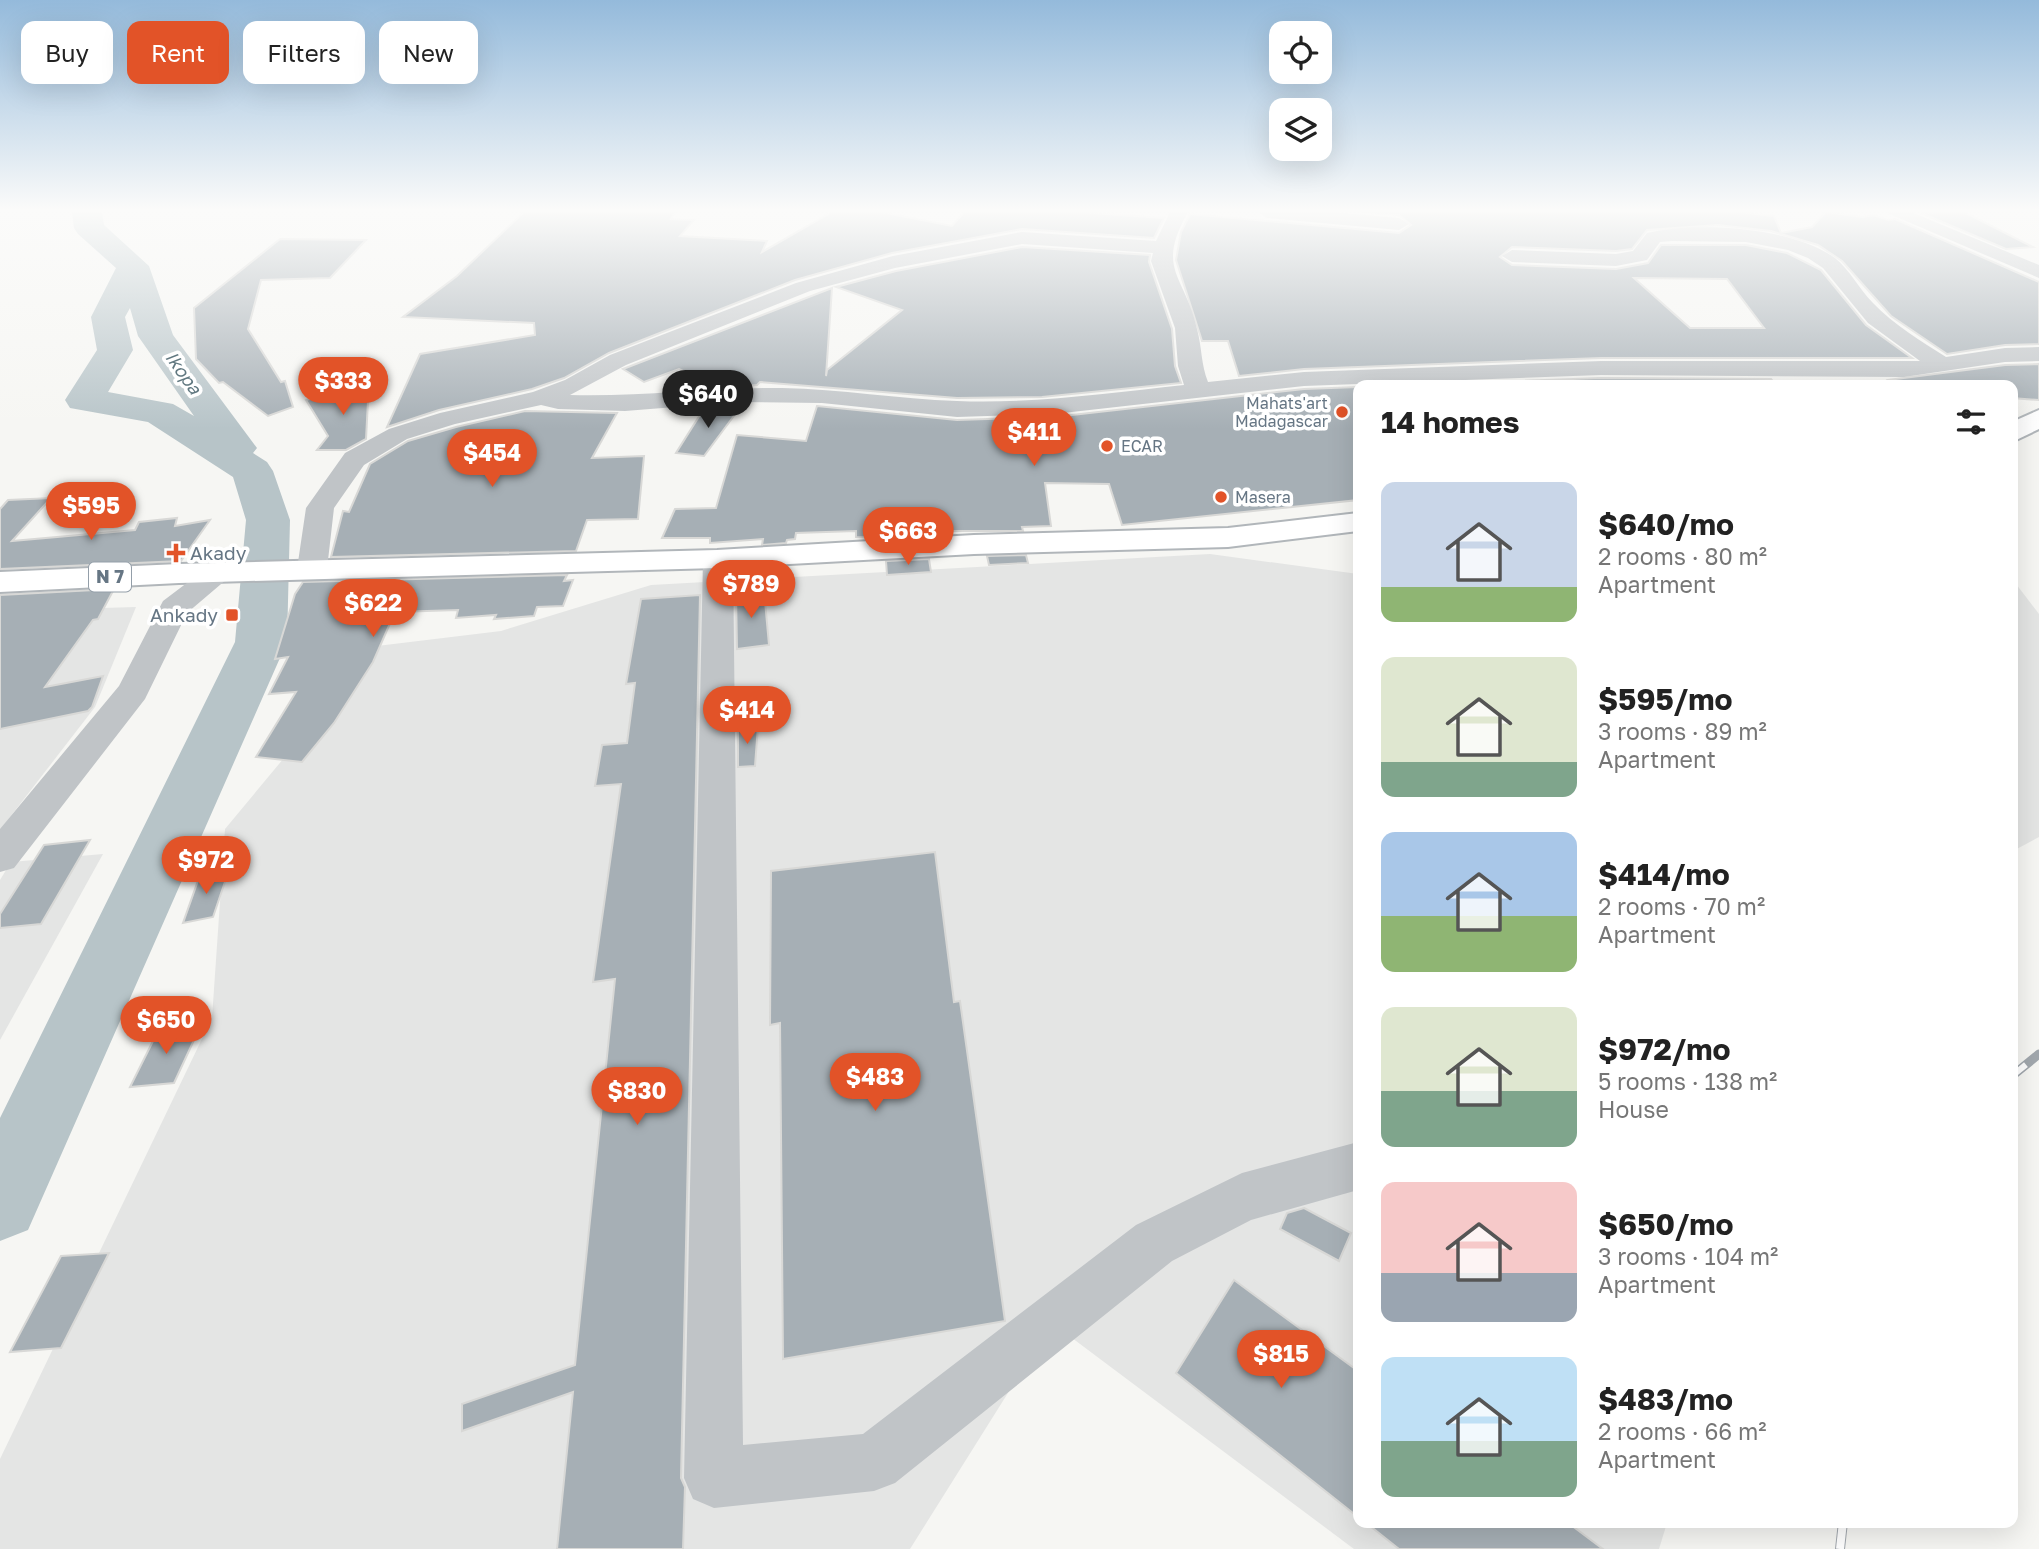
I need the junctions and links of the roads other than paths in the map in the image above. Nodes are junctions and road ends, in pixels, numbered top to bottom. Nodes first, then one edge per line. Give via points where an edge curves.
1 (812, 284) edge
2 (1170, 284) edge
3 (1845, 284) edge
4 (2039, 354) edge
5 (1945, 366) junction
6 (1198, 390) junction
7 (541, 398) junction
8 (2039, 418) edge
9 (2018, 430) edge
10 (1353, 523) edge
11 (718, 559) junction
12 (312, 569) junction
13 (219, 573) junction
14 (0, 582) edge
15 (0, 857) edge
16 (1353, 1167) edge

1 - 7 street via 618,360
2 - 6 street via 1186,328
3 - 5 street via 1867,311
4 - 5 street
5 - 6 street via 1432,373
6 - 7 street via 1054,407 957,409 822,396 738,395 625,404
7 - 12 street via 398,434 354,459 320,508
8 - 9 main road
10 - 11 main road, N 7 via 1316,530 1126,542 1011,542
11 - 12 main road, N 7
11 - 16 street via 714,1478 874,1462 1154,1243 1242,1198
12 - 13 main road, N 7
13 - 14 main road, N 7
13 - 15 street via 174,608 134,691

